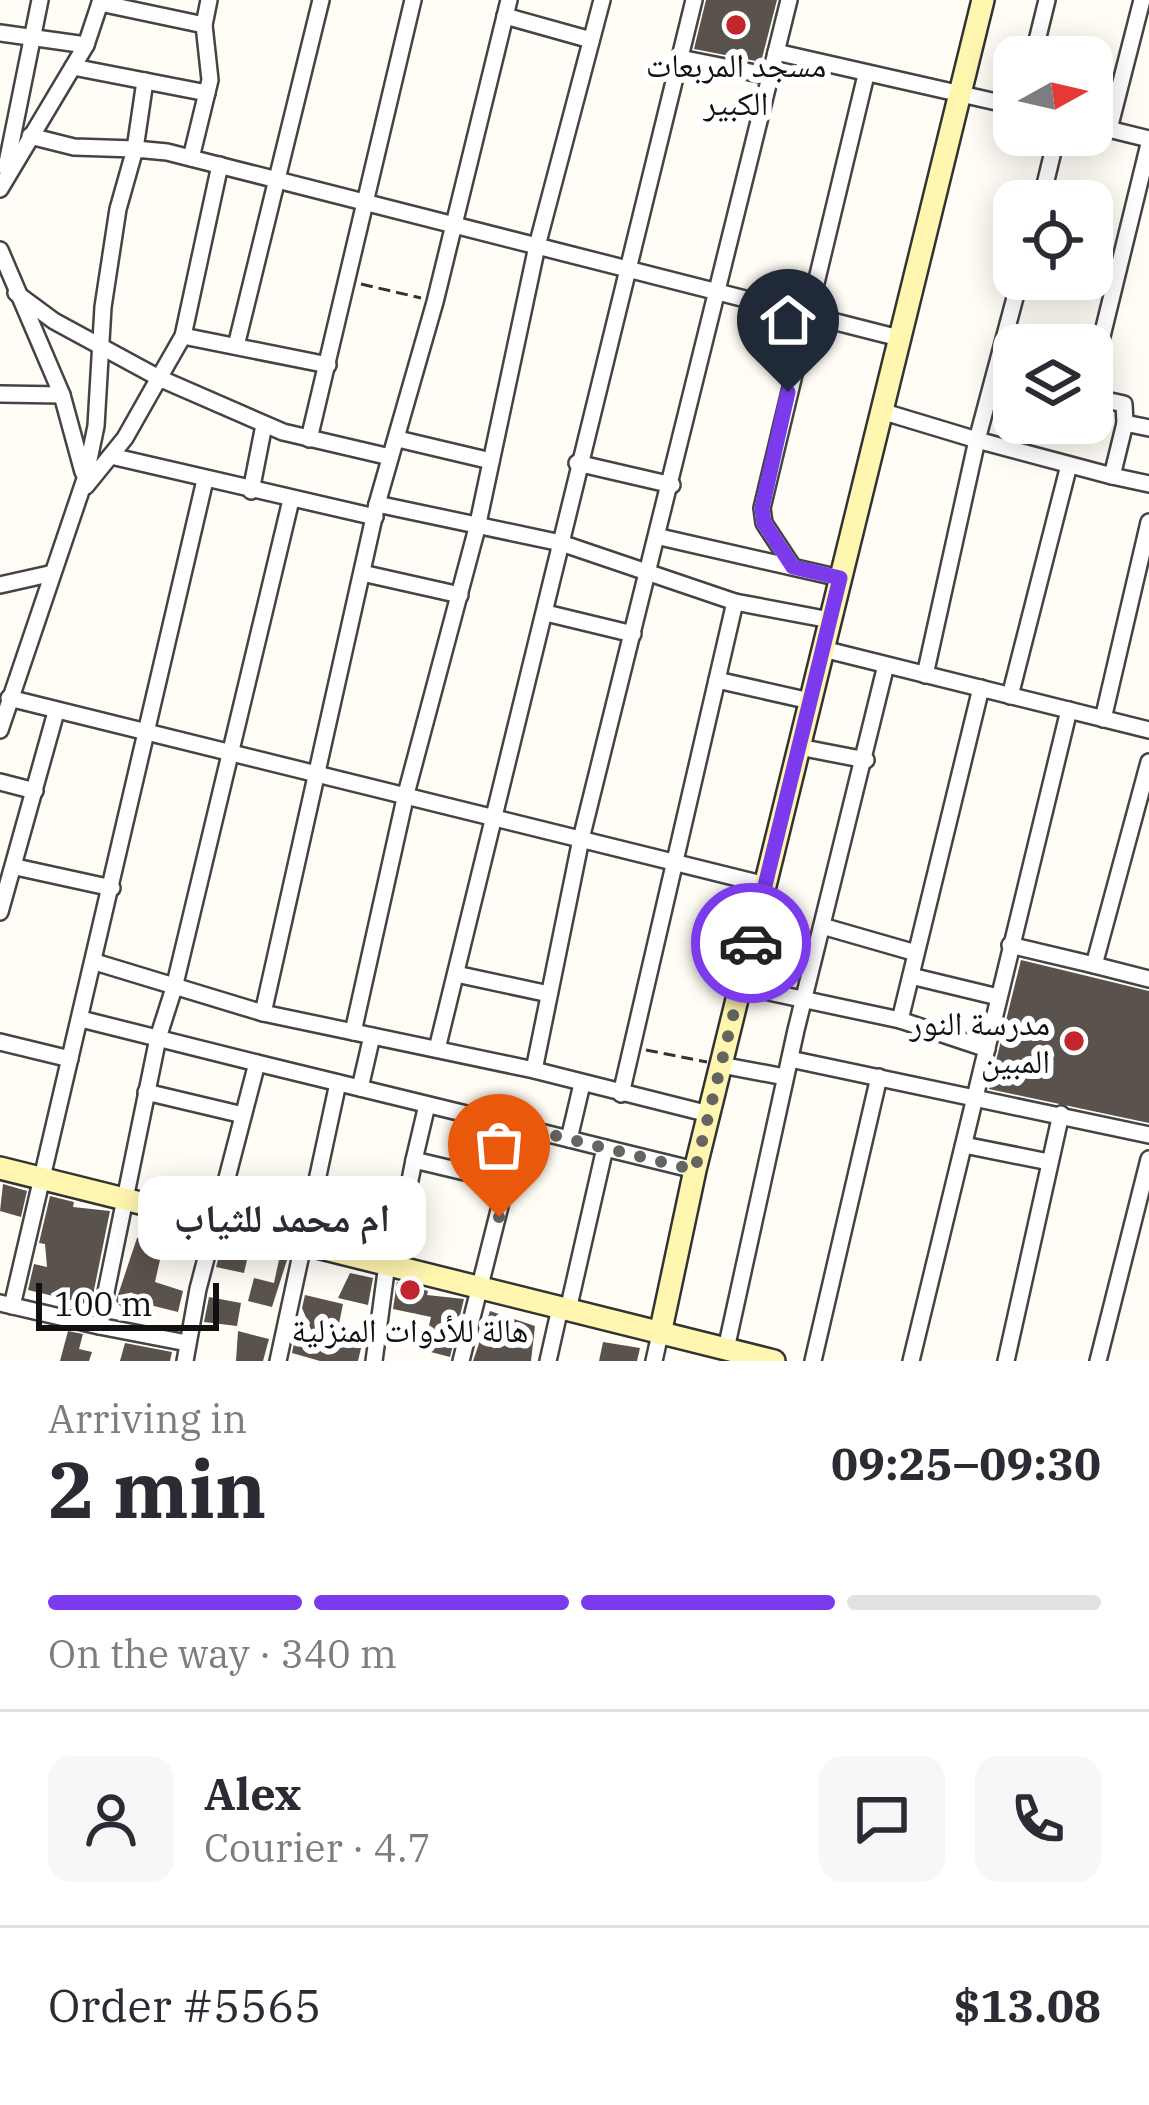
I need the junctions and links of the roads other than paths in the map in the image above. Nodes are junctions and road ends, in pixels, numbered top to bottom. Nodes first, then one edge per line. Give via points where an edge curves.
1 (40, 0) edge
2 (209, 0) edge
3 (321, 0) edge
4 (413, 0) edge
5 (602, 0) edge
6 (694, 0) edge
7 (789, 0) edge
8 (982, 0) edge
9 (1047, 0) edge
10 (1142, 0) edge
11 (100, 2) edge
12 (507, 8) edge
13 (204, 25) junction
14 (0, 33) edge
15 (1039, 36) edge
16 (31, 38) junction
17 (591, 40) junction
18 (86, 45) junction
19 (776, 52) junction
20 (680, 58) junction
21 (73, 67) junction
22 (866, 75) junction
23 (770, 76) junction
24 (145, 81) junction
25 (1113, 90) edge
26 (207, 93) junction
27 (960, 94) junction
28 (18, 101) junction
29 (993, 101) edge
30 (0, 114) edge
31 (1113, 130) edge
32 (31, 136) junction
33 (1149, 141) edge
34 (135, 149) junction
35 (191, 158) junction
36 (220, 165) junction
37 (273, 178) junction
38 (2, 183) edge
39 (364, 202) junction
40 (453, 225) junction
41 (537, 246) junction
42 (0, 250) edge
43 (628, 267) junction
44 (718, 292) junction
45 (16, 293) junction
46 (806, 315) junction
47 (1105, 324) edge
48 (183, 336) junction
49 (899, 338) junction
50 (103, 343) junction
51 (236, 346) junction
52 (328, 365) junction
53 (159, 378) junction
54 (993, 380) edge
55 (0, 394) edge
56 (62, 394) junction
57 (1113, 402) edge
58 (881, 411) junction
59 (1125, 423) junction
60 (264, 425) junction
61 (1149, 428) edge
62 (309, 439) junction
63 (398, 439) junction
64 (977, 440) junction
65 (111, 456) junction
66 (390, 457) junction
67 (491, 461) junction
68 (578, 463) junction
69 (1069, 465) junction
70 (1112, 476) junction
71 (205, 480) junction
72 (1149, 484) edge
73 (672, 485) junction
74 (82, 486) junction
75 (251, 491) junction
76 (291, 500) junction
77 (376, 510) junction
78 (1149, 522) edge
79 (477, 528) junction
80 (660, 537) junction
81 (561, 543) junction
82 (793, 567) junction
83 (49, 574) junction
84 (362, 574) junction
85 (650, 574) junction
86 (840, 578) junction
87 (0, 585) edge
88 (460, 595) junction
89 (735, 602) junction
90 (546, 613) junction
91 (830, 620) junction
92 (633, 634) junction
93 (823, 649) junction
94 (886, 665) junction
95 (925, 675) junction
96 (717, 680) junction
97 (981, 688) junction
98 (1010, 696) junction
99 (9, 698) junction
100 (810, 701) junction
101 (1069, 710) junction
102 (56, 712) junction
103 (1103, 719) junction
104 (0, 730) edge
105 (1149, 730) edge
106 (145, 735) junction
107 (799, 747) junction
108 (229, 754) junction
109 (866, 760) junction
110 (1149, 762) edge
111 (320, 772) junction
112 (0, 782) edge
113 (35, 791) junction
114 (406, 794) junction
115 (495, 816) junction
116 (580, 838) junction
117 (672, 857) junction
118 (8, 875) edge
119 (766, 885) junction
120 (112, 888) junction
121 (0, 912) edge
122 (822, 926) junction
123 (1010, 945) junction
124 (916, 953) junction
125 (94, 962) junction
126 (1094, 964) junction
127 (456, 974) junction
128 (911, 976) junction
129 (1149, 979) edge
130 (740, 986) junction
131 (175, 988) junction
132 (548, 994) junction
133 (998, 998) junction
134 (803, 1002) junction
135 (263, 1013) junction
136 (81, 1019) junction
137 (900, 1020) junction
138 (353, 1032) junction
139 (372, 1036) junction
140 (158, 1039) junction
141 (0, 1042) edge
142 (437, 1049) junction
143 (987, 1049) junction
144 (70, 1059) junction
145 (790, 1059) junction
146 (257, 1063) junction
147 (721, 1065) junction
148 (534, 1070) junction
149 (785, 1077) junction
150 (879, 1077) junction
151 (338, 1083) junction
152 (582, 1084) junction
153 (360, 1088) junction
154 (146, 1092) junction
155 (621, 1094) junction
156 (976, 1094) junction
157 (427, 1105) junction
158 (709, 1114) junction
159 (1060, 1114) junction
160 (243, 1115) junction
161 (471, 1115) junction
162 (520, 1127) junction
163 (1149, 1135) edge
164 (568, 1139) junction
165 (964, 1145) junction
166 (605, 1148) junction
167 (414, 1160) junction
168 (1149, 1160) edge
169 (1048, 1162) junction
170 (0, 1168) edge
171 (459, 1170) junction
172 (695, 1170) junction
173 (38, 1176) junction
174 (507, 1181) junction
175 (125, 1196) junction
176 (216, 1219) junction
177 (304, 1243) junction
178 (390, 1265) junction
179 (481, 1288) junction
180 (6, 1304) edge
181 (564, 1309) junction
182 (99, 1326) junction
183 (661, 1334) junction
184 (187, 1342) junction
185 (725, 1349) junction
186 (185, 1361) edge
187 (278, 1361) edge
188 (374, 1361) edge
189 (461, 1361) edge
190 (548, 1361) edge
191 (654, 1361) edge
192 (774, 1361) edge
193 (813, 1361) edge
194 (911, 1361) edge
195 (1006, 1361) edge
196 (1098, 1361) edge

1 - 16 street
2 - 13 street
3 - 37 street
4 - 39 street
5 - 17 street
6 - 20 street
7 - 19 street
8 - 27 street
9 - 15 street
10 - 25 street
11 - 13 street
11 - 18 street
12 - 17 street
12 - 40 street
13 - 26 street
14 - 16 street
16 - 18 street
16 - 28 street
17 - 41 street
18 - 21 street
19 - 22 street
19 - 23 street
20 - 23 street
20 - 43 street
21 - 24 street
21 - 32 street
22 - 27 street
22 - 46 street
23 - 44 street
24 - 26 street
24 - 34 street
26 - 35 street
27 - 29 street
27 - 49 street
28 - 30 street
28 - 38 street
31 - 33 street
32 - 34 street
32 - 38 street
33 - 47 street
34 - 35 street
34 - 50 street via 118,209
35 - 36 street
36 - 37 street
36 - 48 street
37 - 39 street
37 - 51 street
39 - 40 street
39 - 52 street
40 - 41 street
40 - 63 street
41 - 43 street
41 - 67 street
42 - 45 street
43 - 44 street
43 - 68 street
44 - 46 street
44 - 73 street
45 - 50 street
45 - 56 street
46 - 49 street
46 - 82 street via 762,508
48 - 51 street
48 - 53 street
49 - 58 street
50 - 53 street
50 - 74 street
51 - 52 street
52 - 62 street
53 - 60 street
53 - 65 street
54 - 64 street
55 - 56 street
56 - 74 street
57 - 59 street via 1124,404
58 - 64 street
58 - 86 street
59 - 61 street
59 - 70 street
60 - 62 street
60 - 75 street
62 - 66 street
63 - 66 street
63 - 67 street
64 - 69 street
64 - 95 street
65 - 71 street
65 - 74 street
66 - 77 street
67 - 79 street
68 - 73 street
68 - 81 street
69 - 70 street
69 - 98 street
70 - 72 street
71 - 75 street
71 - 106 street
73 - 80 street
74 - 83 street
75 - 76 street
76 - 77 street
76 - 108 street
77 - 79 street
77 - 84 street
78 - 103 street
79 - 81 street
79 - 88 street
80 - 82 street
80 - 85 street
81 - 85 street
81 - 90 street
82 - 86 street
83 - 87 street
83 - 99 street
84 - 88 street
84 - 111 street
85 - 89 street
85 - 92 street
86 - 91 street
88 - 114 street
89 - 91 street
89 - 96 street
90 - 92 street
90 - 115 street
91 - 93 street
92 - 116 street
93 - 94 street
93 - 100 street
94 - 95 street
94 - 109 street
95 - 97 street
96 - 100 street
96 - 117 street
97 - 98 street
97 - 124 street
98 - 101 street
99 - 102 street
99 - 104 street
100 - 107 street
101 - 103 street
101 - 123 street
102 - 106 street
102 - 113 street
103 - 105 street
106 - 108 street
106 - 120 street
107 - 109 street
107 - 119 street
108 - 111 street
108 - 131 street
109 - 122 street
110 - 126 street
111 - 114 street
111 - 135 street
112 - 113 street
113 - 118 street
114 - 115 street
114 - 138 street
115 - 116 street
115 - 127 street
116 - 117 street
116 - 132 street
117 - 119 street
117 - 155 street
118 - 120 street
118 - 121 street
119 - 130 street
120 - 125 street
122 - 124 street
122 - 134 street
123 - 126 street
123 - 133 street
124 - 128 street
125 - 131 street
125 - 136 street
126 - 129 street
127 - 132 street
127 - 142 street
128 - 133 street
128 - 137 street
130 - 134 street
130 - 147 street
131 - 135 street
131 - 140 street
132 - 148 street
133 - 143 street
134 - 137 street
134 - 145 street
135 - 138 street
136 - 140 street
136 - 144 street
137 - 143 street
138 - 139 street
139 - 142 street
139 - 153 street
140 - 146 street
140 - 154 street
141 - 144 street
142 - 148 street
143 - 156 street
144 - 173 street
145 - 149 street
145 - 150 street
146 - 151 street
146 - 160 street
147 - 149 street
147 - 158 street
148 - 152 street
149 - 185 street
150 - 156 street
150 - 193 street
151 - 153 street
151 - 177 street
152 - 155 street
152 - 164 street
153 - 157 street
154 - 160 street
154 - 175 street
155 - 158 street
156 - 159 street
156 - 165 street
157 - 161 street
157 - 167 street
158 - 172 street
159 - 163 street
159 - 169 street
160 - 176 street
161 - 162 street
161 - 171 street
162 - 164 street
162 - 174 street
164 - 166 street
165 - 169 street
165 - 194 street
166 - 172 street
166 - 181 street
167 - 171 street
167 - 178 street
168 - 196 street
169 - 195 street
170 - 173 street
171 - 174 street
172 - 183 street
173 - 175 street
173 - 180 street
174 - 179 street
175 - 176 street
175 - 182 street
176 - 177 street
176 - 184 street
177 - 178 street
177 - 187 street
178 - 179 street
178 - 188 street
179 - 181 street
179 - 189 street
180 - 182 street
181 - 183 street
181 - 190 street
182 - 184 street
183 - 185 street
183 - 191 street
184 - 186 street
185 - 192 street

